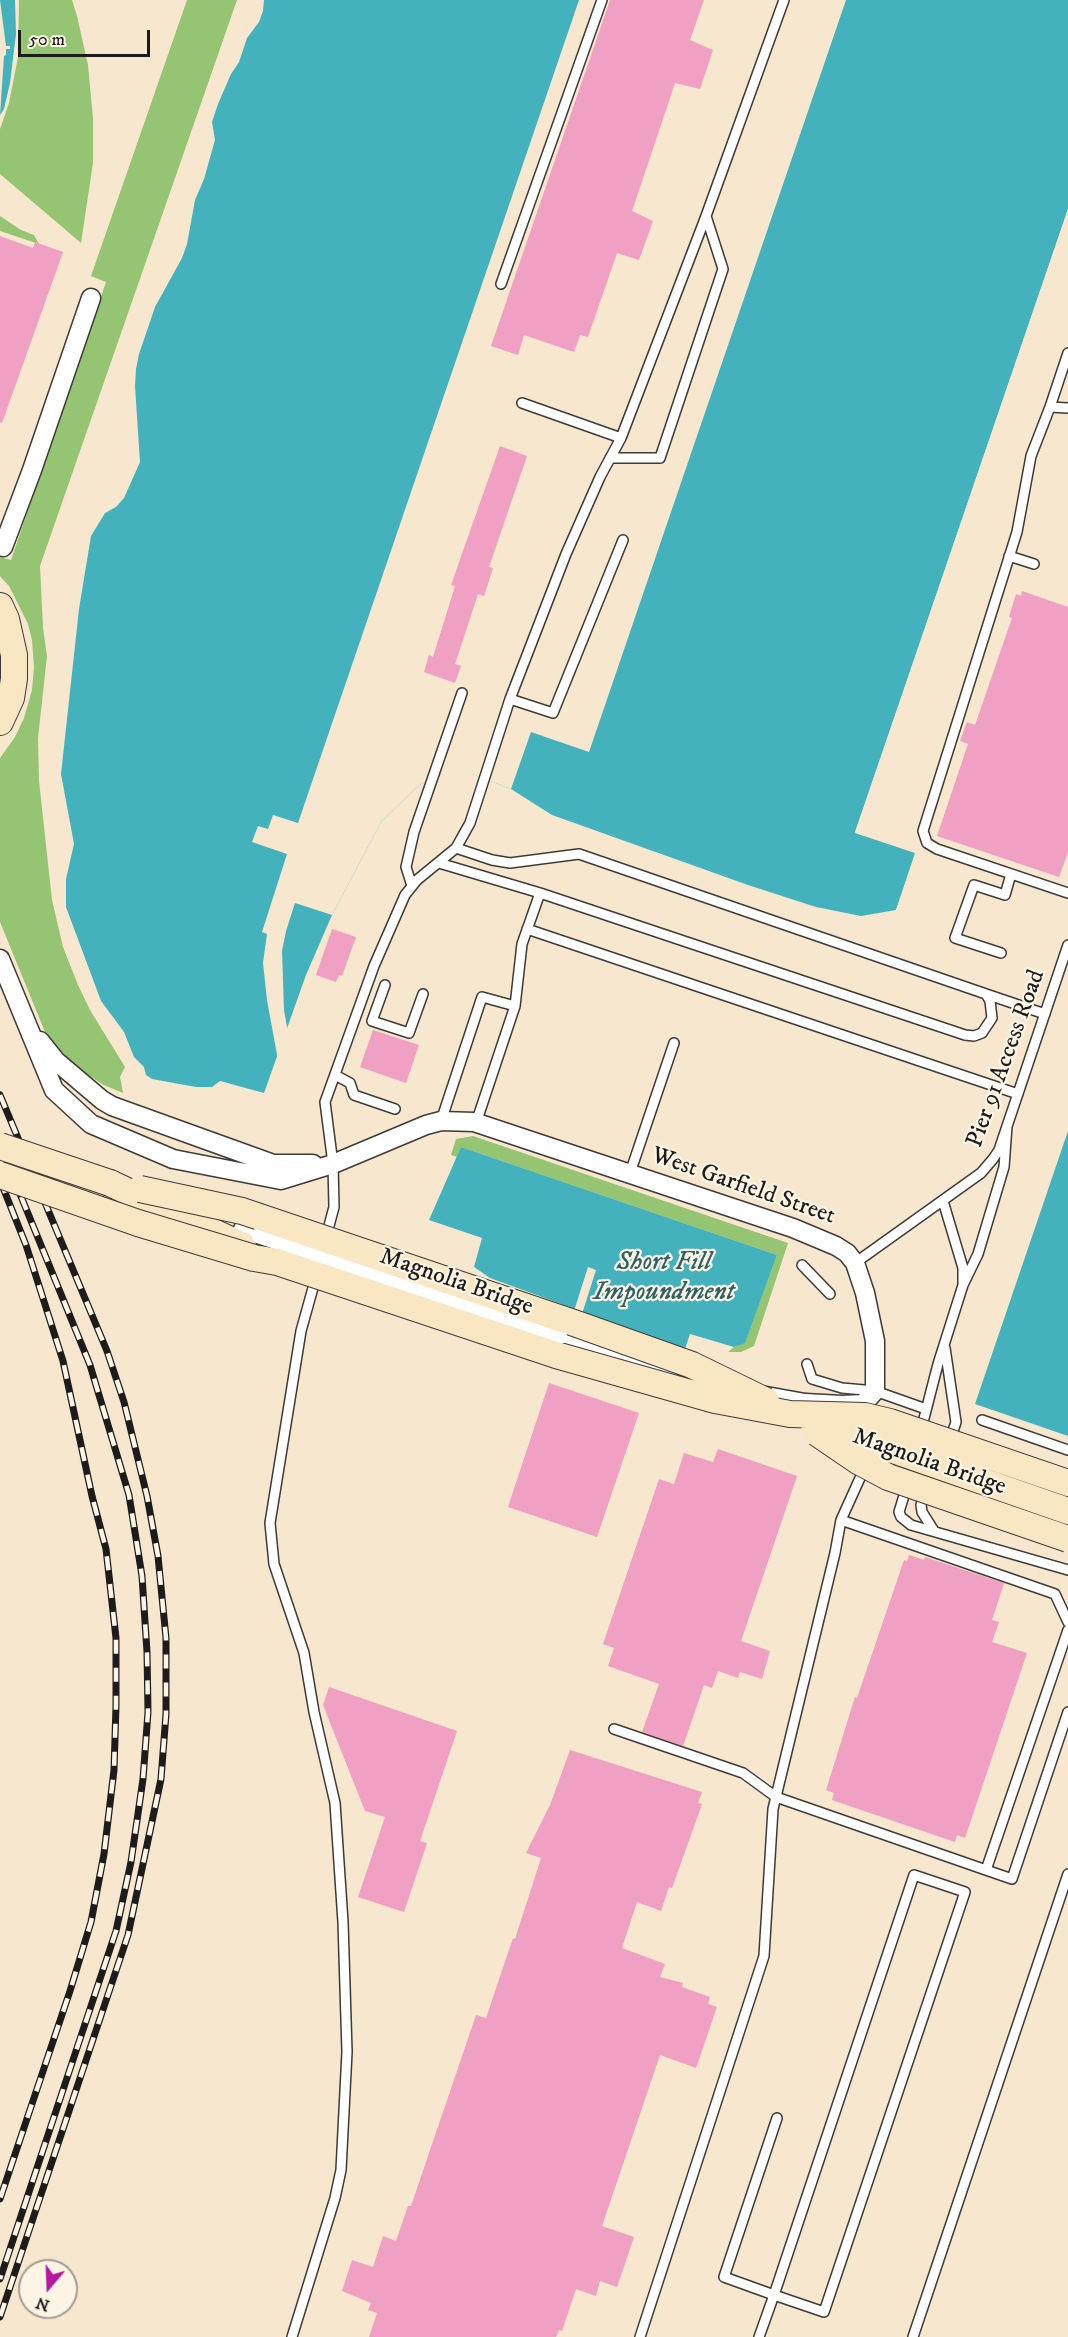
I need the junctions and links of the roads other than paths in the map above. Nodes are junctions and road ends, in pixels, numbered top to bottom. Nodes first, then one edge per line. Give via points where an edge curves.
1 (602, 0) edge
2 (784, 0) edge
3 (706, 216) junction
4 (501, 284) dead end
5 (91, 298) dead end
6 (1068, 353) edge
7 (522, 403) dead end
8 (1050, 407) junction
9 (1068, 408) edge
10 (621, 438) junction
11 (610, 458) junction
12 (623, 540) dead end
13 (2, 546) edge
14 (1009, 556) junction
15 (1034, 564) dead end
16 (0, 606) edge
17 (462, 693) dead end
18 (510, 699) junction
19 (0, 722) edge
20 (456, 848) junction
21 (440, 863) junction
22 (1011, 874) junction
23 (412, 886) junction
24 (540, 893) junction
25 (1068, 893) edge
26 (527, 929) junction
27 (1068, 945) edge
28 (1001, 953) dead end
29 (0, 959) edge
30 (386, 985) dead end
31 (423, 994) dead end
32 (986, 994) junction
33 (515, 1006) junction
34 (1045, 1014) junction
35 (356, 1016) junction
36 (372, 1022) junction
37 (28, 1027) junction
38 (675, 1043) dead end
39 (334, 1075) junction
40 (84, 1085) junction
41 (1018, 1094) junction
42 (70, 1105) junction
43 (395, 1109) dead end
44 (441, 1121) junction
45 (476, 1123) junction
46 (1007, 1126) junction
47 (0, 1146) edge
48 (333, 1164) junction
49 (630, 1173) junction
50 (0, 1175) edge
51 (110, 1183) junction
52 (140, 1189) junction
53 (943, 1201) junction
54 (80, 1203) junction
55 (190, 1222) junction
56 (243, 1229) junction
57 (278, 1262) junction
58 (855, 1263) junction
59 (802, 1265) dead end
60 (963, 1285) junction
61 (830, 1294) dead end
62 (945, 1346) junction
63 (807, 1364) dead end
64 (875, 1391) junction
65 (926, 1409) junction
66 (790, 1414) junction
67 (982, 1420) dead end
68 (919, 1441) dead end
69 (1068, 1450) edge
70 (916, 1452) dead end
71 (1068, 1483) edge
72 (1068, 1510) edge
73 (841, 1520) junction
74 (934, 1531) junction
75 (1068, 1539) edge
76 (1068, 1570) edge
77 (1068, 1622) edge
78 (1068, 1630) edge
79 (1068, 1712) edge
80 (614, 1729) dead end
81 (776, 1797) junction
82 (986, 1870) junction
83 (1068, 1874) edge
84 (777, 2118) dead end
85 (774, 2295) junction
86 (292, 2337) edge
87 (640, 2337) edge
88 (759, 2337) edge
89 (914, 2337) edge

1 - 4 lane
2 - 3 lane
3 - 10 lane
3 - 11 lane via 723,269 660,458
5 - 13 street
6 - 8 lane
7 - 10 lane
8 - 9 lane
8 - 14 lane via 1031,456
10 - 11 lane
11 - 18 lane via 566,554
12 - 18 lane via 553,713
14 - 15 lane
14 - 22 lane via 923,831 927,843 937,849
16 - 19 main road via 14,655 11,698
17 - 23 lane via 414,832 406,867
18 - 20 lane via 470,823
20 - 21 lane
20 - 32 lane via 510,863 579,854
21 - 23 lane
21 - 24 lane
22 - 25 lane
22 - 28 lane via 1005,895 974,885 955,938
23 - 35 lane via 392,921
24 - 26 lane
24 - 32 lane via 965,1035 982,1033 988,1026 992,1009
26 - 33 lane via 520,954
26 - 41 lane
27 - 34 lane, Pier 91 Access Road
29 - 37 street
30 - 36 lane
31 - 36 lane via 409,1034
32 - 34 lane
33 - 44 lane via 482,997
33 - 45 lane
34 - 41 lane, Pier 91 Access Road
35 - 36 lane
35 - 39 lane
37 - 40 street, West Garfield Street via 56,1061
37 - 42 street, West Garfield Street via 54,1090
38 - 49 lane
39 - 43 lane via 350,1083 354,1095
39 - 48 lane via 325,1102
40 - 42 street
40 - 48 street, West Garfield Street via 112,1106 273,1164
41 - 46 lane, Pier 91 Access Road
42 - 48 street, West Garfield Street via 91,1124 173,1158 281,1180
44 - 45 street, West Garfield Street
44 - 48 street, West Garfield Street
45 - 49 street, West Garfield Street
46 - 53 lane, Pier 91 Access Road via 999,1150 988,1165
46 - 60 lane via 1004,1167 978,1254
47 - 51 main road, Magnolia Bridge, bridge
48 - 86 lane via 334,1207 301,1331 270,1523 274,1564 304,1653 335,1803 346,1991 341,2170
49 - 58 street, West Garfield Street via 793,1228 836,1246
50 - 54 main road, Magnolia Bridge, bridge
51 - 52 main road, Magnolia Bridge
51 - 55 main road, Magnolia Bridge
52 - 56 main road, bridge via 234,1222
52 - 66 main road, Magnolia Bridge, bridge via 242,1211 574,1323 692,1365
53 - 58 lane, Pier 91 Access Road
53 - 60 lane via 963,1268
54 - 55 main road via 102,1201
54 - 57 main road, Magnolia Bridge, bridge via 254,1258
55 - 56 main road
55 - 57 main road, Magnolia Bridge, bridge
56 - 64 street, bridge via 617,1356 738,1392 805,1403 863,1404
57 - 66 main road, Magnolia Bridge, bridge via 556,1355 715,1400
58 - 64 street via 875,1341
59 - 61 lane
60 - 62 lane
62 - 65 lane
62 - 74 lane via 956,1422 921,1505
63 - 64 lane via 812,1379 842,1388
64 - 65 lane
64 - 73 lane via 872,1454
65 - 68 lane
66 - 71 main road, bridge via 873,1418
66 - 72 main road, Magnolia Bridge, bridge
66 - 75 main road, bridge via 888,1477
67 - 69 lane
70 - 74 lane via 899,1512 911,1525
73 - 77 lane via 1055,1594
73 - 81 lane
74 - 76 lane
78 - 82 lane
79 - 82 lane via 1012,1879
80 - 81 lane via 742,1773
81 - 82 lane
81 - 87 lane via 772,1809 764,1956
83 - 89 lane
84 - 85 lane via 724,2277
85 - 85 lane via 824,2312 965,1892 914,1875
85 - 88 lane

